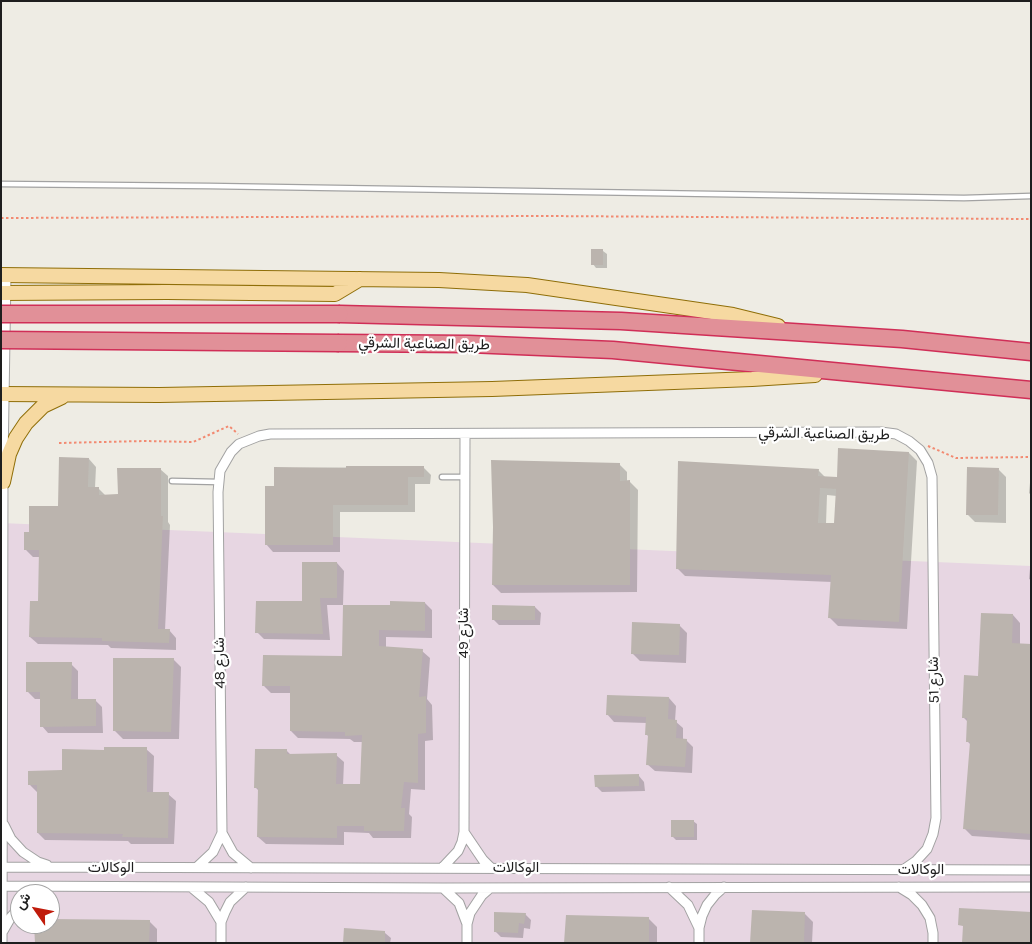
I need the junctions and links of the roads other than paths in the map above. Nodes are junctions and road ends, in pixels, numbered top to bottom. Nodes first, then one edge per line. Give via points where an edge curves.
1 (1, 184) edge
2 (1031, 196) edge
3 (3, 275) edge
4 (361, 279) junction
5 (3, 293) edge
6 (1, 314) edge
7 (808, 333) junction
8 (1, 340) edge
9 (1031, 352) edge
10 (846, 373) junction
11 (1031, 390) edge
12 (2, 394) edge
13 (68, 395) junction
14 (465, 434) junction
15 (442, 477) dead end
16 (464, 477) junction
17 (932, 477) joint
18 (172, 481) dead end
19 (3, 482) junction
20 (219, 482) junction
21 (218, 492) joint
22 (2, 823) edge
23 (464, 832) junction
24 (222, 833) junction
25 (2, 867) edge
26 (197, 867) junction
27 (55, 868) junction
28 (251, 868) junction
29 (442, 868) junction
30 (491, 868) junction
31 (903, 870) junction
32 (1031, 870) edge
33 (2, 886) edge
34 (60, 886) edge
35 (1031, 886) edge
36 (192, 887) junction
37 (246, 887) junction
38 (669, 887) junction
39 (724, 887) junction
40 (899, 887) junction
41 (443, 888) junction
42 (490, 888) junction
43 (10, 919) edge
44 (221, 922) junction
45 (467, 924) junction
46 (699, 928) junction
47 (2, 933) edge
48 (2, 943) edge
49 (221, 943) edge
50 (467, 943) edge
51 (699, 943) edge
52 (933, 943) edge

1 - 2 lane via 964,198
3 - 4 main road, طريق الصناعية الشرقي
3 - 5 street
4 - 5 main road via 335,294
4 - 7 main road, طريق الصناعية الشرقي via 527,285 733,315
5 - 12 street
6 - 7 highway, طريق الصناعية الشرقي, bridge via 340,314 621,321
7 - 9 highway, طريق الصناعية الشرقي via 902,338
8 - 10 highway, طريق الصناعية الشرقي, bridge via 469,344 613,350
10 - 11 highway, طريق الصناعية الشرقي
10 - 13 main road, طريق الصناعية الشرقي via 492,388
12 - 13 main road, طريق الصناعية الشرقي
12 - 19 street
13 - 19 main road via 44,406 26,423 9,454
14 - 16 street, شارع 49
14 - 17 street, طريق الصناعية الشرقي via 881,432 896,434 920,450
14 - 20 street, طريق الصناعية الشرقي via 259,436 231,452 220,471
15 - 16 lane
16 - 23 street, شارع 49
17 - 31 street, شارع 51 via 936,818 927,849
18 - 20 lane
19 - 22 street
20 - 21 street, طريق الصناعية الشرقي
21 - 24 street, شارع 48
22 - 25 street
22 - 27 street via 23,852
23 - 29 street, شارع 49 via 458,851
23 - 30 street
24 - 26 street, شارع 48 via 213,852
24 - 28 street, شارع 48 via 233,853
25 - 27 street, الوكالات
25 - 33 street
26 - 27 street, الوكالات
26 - 28 street, الوكالات
28 - 29 street, الوكالات
29 - 30 street, الوكالات
30 - 31 street, الوكالات
31 - 32 street, الوكالات
33 - 47 street
34 - 36 street, الوكالات
35 - 40 street, الوكالات
36 - 37 street, الوكالات
36 - 44 street via 210,902
37 - 41 street, الوكالات
37 - 44 street via 230,902
38 - 39 street, الوكالات
38 - 42 street, الوكالات
38 - 46 street via 688,905
39 - 40 street, الوكالات
39 - 46 street via 707,905
40 - 52 street via 912,894 930,918
41 - 42 street, الوكالات
41 - 45 street via 459,904
42 - 45 street via 475,904
43 - 47 street
44 - 49 street
45 - 50 street
46 - 51 street
47 - 48 street

